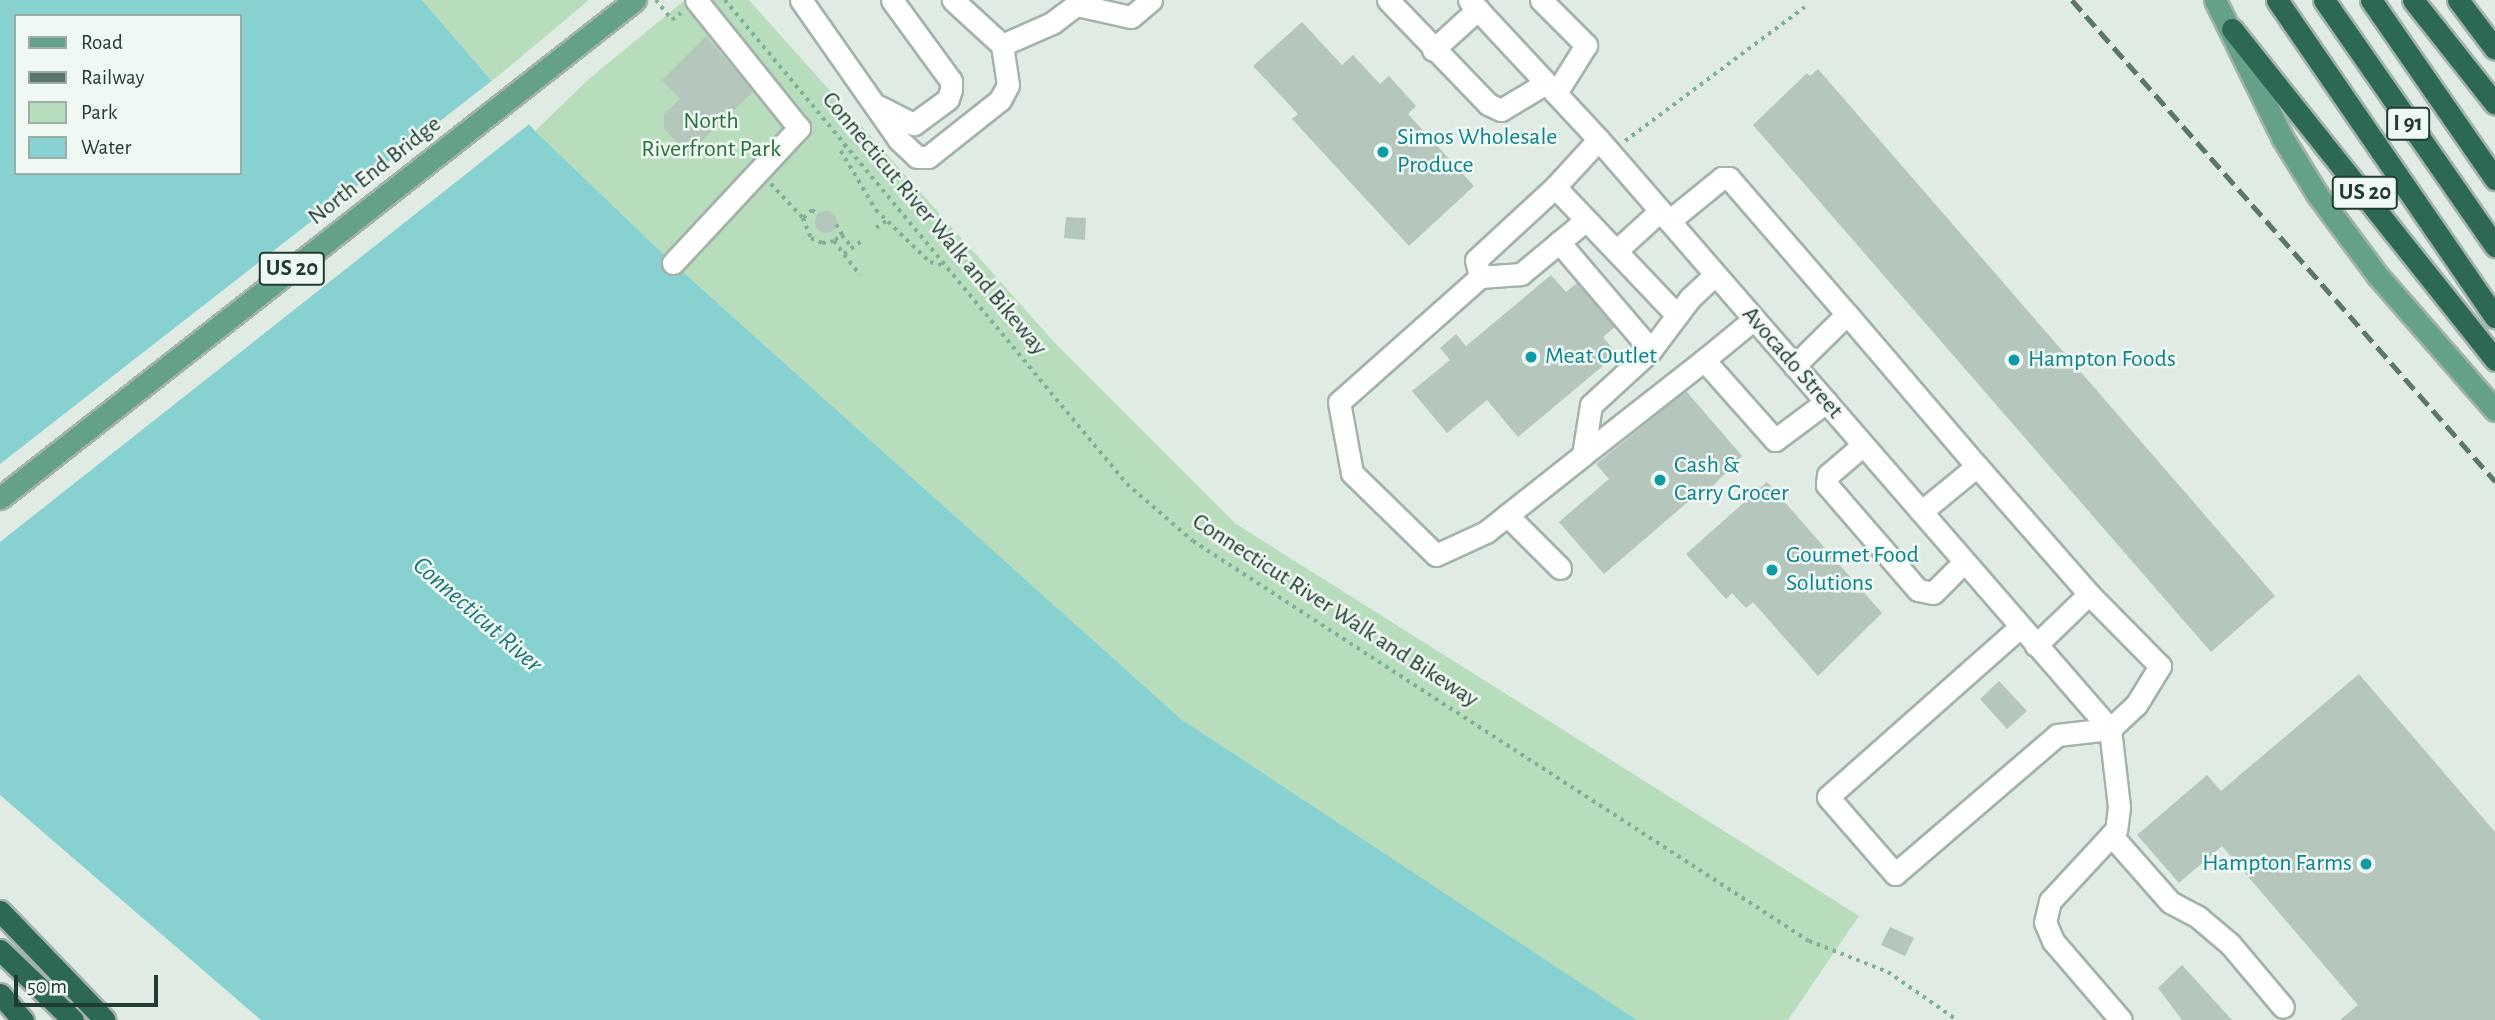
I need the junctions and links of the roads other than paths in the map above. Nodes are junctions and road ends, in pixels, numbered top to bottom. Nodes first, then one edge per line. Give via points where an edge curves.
1 (628, 0) edge
2 (635, 0) edge
3 (643, 0) edge
4 (696, 0) edge
5 (801, 0) edge
6 (892, 0) edge
7 (953, 0) edge
8 (1151, 0) edge
9 (1388, 0) edge
10 (1541, 0) edge
11 (2215, 0) edge
12 (2277, 0) edge
13 (2324, 0) edge
14 (2371, 0) edge
15 (2413, 0) edge
16 (2458, 0) edge
17 (1079, 2) edge
18 (1474, 5) edge
19 (613, 18) junction
20 (2232, 29) junction
21 (1002, 45) junction
22 (2495, 49) edge
23 (1433, 50) junction
24 (1551, 88) junction
25 (2495, 104) edge
26 (875, 106) junction
27 (1604, 146) junction
28 (2495, 179) edge
29 (1555, 187) junction
30 (1665, 216) junction
31 (1586, 220) junction
32 (1559, 242) junction
33 (2495, 246) edge
34 (1616, 251) junction
35 (673, 263) dead end
36 (1715, 275) junction
37 (1480, 277) junction
38 (1847, 314) junction
39 (1677, 315) junction
40 (2495, 317) edge
41 (1754, 319) junction
42 (1651, 350) junction
43 (1704, 359) junction
44 (2495, 360) edge
45 (1794, 366) junction
46 (1826, 402) junction
47 (2495, 410) edge
48 (1863, 445) junction
49 (1583, 455) junction
50 (1977, 466) junction
51 (0, 498) edge
52 (1921, 512) junction
53 (1507, 515) junction
54 (1964, 562) junction
55 (1560, 568) dead end
56 (2089, 594) junction
57 (2020, 627) junction
58 (2036, 645) junction
59 (2110, 729) junction
60 (2111, 835) junction
61 (0, 911) edge
62 (0, 950) edge
63 (0, 994) edge
64 (2283, 1007) dead end
65 (23, 1020) edge
66 (73, 1020) edge
67 (105, 1020) edge
68 (2121, 1020) edge

1 - 19 street
2 - 19 main road, US 20
3 - 19 main road, US 20
4 - 35 street via 799,128
5 - 26 street
6 - 26 street via 951,81 951,89 948,99 914,124
7 - 21 street
8 - 17 street via 1131,17
9 - 23 street
10 - 24 street via 1586,46
11 - 20 main road, US 20
12 - 40 highway
13 - 33 highway, I 91
14 - 28 highway, I 91
15 - 25 highway
16 - 22 highway
17 - 21 street via 1052,23
18 - 23 street
18 - 24 street, Avocado Street
19 - 51 main road, North End Bridge / US 20
20 - 44 highway, US 20
20 - 47 main road via 2282,137 2330,213 2378,276
21 - 26 street via 1008,85 1000,100 928,157 917,157 899,140
23 - 24 street via 1488,104 1502,110
24 - 27 street, Avocado Street
27 - 29 street
27 - 30 street, Avocado Street
29 - 31 street
29 - 37 street via 1476,260
30 - 34 street
30 - 36 street, Avocado Street
30 - 38 street via 1722,178 1729,178
31 - 32 street
31 - 34 street
32 - 37 street via 1521,274
32 - 42 street
34 - 39 street
36 - 39 street
36 - 41 street, Avocado Street
37 - 53 street via 1339,402 1352,473 1436,555 1486,532
38 - 45 street
38 - 50 street
39 - 42 street
41 - 43 street
41 - 45 street, Avocado Street
42 - 49 street via 1591,405
43 - 46 street via 1775,440
43 - 49 street
45 - 46 street, Avocado Street
46 - 48 street, Avocado Street
48 - 52 street, Avocado Street
48 - 54 street via 1828,475 1827,485 1918,590 1933,593
49 - 53 street
50 - 52 street
50 - 56 street
52 - 54 street, Avocado Street
53 - 55 street
54 - 57 street, Avocado Street
56 - 58 street
56 - 59 street via 2160,666 2136,705
57 - 58 street, Avocado Street
57 - 59 street via 1828,797 1895,874 2057,734
58 - 59 street, Avocado Street
59 - 60 street via 2119,807
60 - 64 street via 2170,902 2198,917 2230,944
60 - 68 street via 2050,901 2045,922 2053,941
61 - 67 highway
62 - 66 highway
63 - 65 highway

